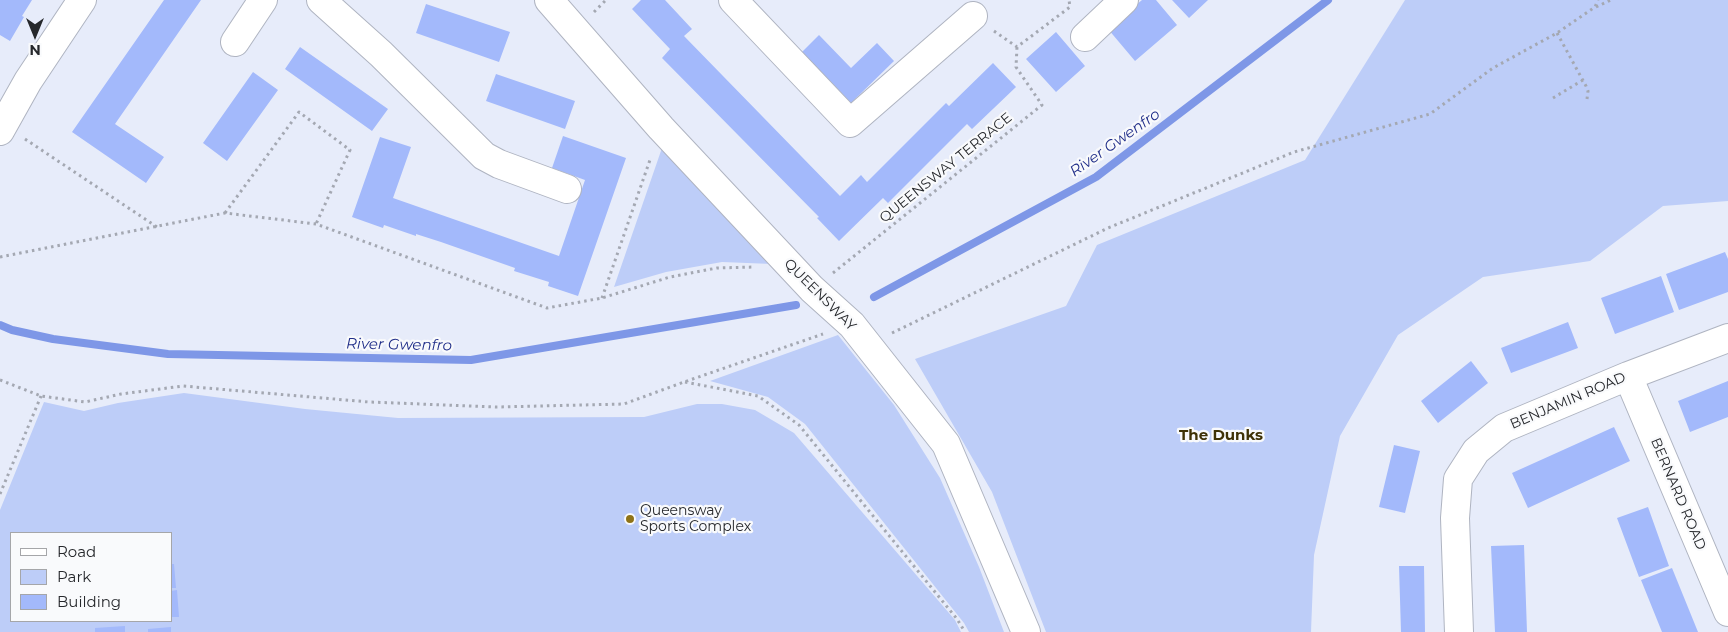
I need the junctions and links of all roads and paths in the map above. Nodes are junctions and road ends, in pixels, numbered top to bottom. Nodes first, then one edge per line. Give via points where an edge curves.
1 (82, 0) edge
2 (263, 0) edge
3 (321, 0) edge
4 (550, 0) edge
5 (733, 0) edge
6 (1069, 0) edge
7 (1124, 0) edge
8 (1598, 0) edge
9 (1611, 0) edge
10 (1595, 7) junction
11 (973, 16) joint
12 (1557, 33) junction
13 (1085, 37) dead end
14 (235, 42) dead end
15 (1018, 47) junction
16 (1583, 80) junction
17 (1553, 98) dead end
18 (1587, 99) dead end
19 (2, 128) edge
20 (661, 128) junction
21 (568, 189) dead end
22 (225, 213) junction
23 (316, 224) junction
24 (158, 227) junction
25 (0, 258) edge
26 (757, 267) dead end
27 (812, 289) junction
28 (602, 298) junction
29 (860, 334) junction
30 (1728, 338) edge
31 (1628, 376) junction
32 (0, 380) edge
33 (684, 382) junction
34 (41, 396) junction
35 (0, 494) edge
36 (1728, 612) edge
37 (965, 632) edge
38 (1026, 632) edge
39 (1458, 632) edge

1 - 19 street via 28,81
2 - 14 street
3 - 21 street via 484,156
4 - 20 street, QUEENSWAY
5 - 11 street via 850,123
6 - 15 path via 1070,7
7 - 13 street
8 - 10 path
9 - 10 path
10 - 12 path
11 - 15 path
12 - 16 path
12 - 29 path via 1493,68 1430,114 1294,152
15 - 27 path, QUEENSWAY TERRACE via 1016,67 1042,105
16 - 17 path
16 - 18 path via 1588,91
19 - 24 path
20 - 27 street, QUEENSWAY
20 - 28 path
22 - 23 path
22 - 23 path via 299,112 350,150
22 - 24 path
23 - 28 path via 548,308
24 - 25 path
26 - 28 path via 717,268 689,273
27 - 29 street, QUEENSWAY
29 - 33 path
29 - 38 street, QUEENSWAY via 946,444
30 - 31 street, BENJAMIN ROAD
31 - 36 street, BERNARD ROAD
31 - 39 street, BENJAMIN ROAD via 1504,428 1476,451 1458,479 1456,499
32 - 34 path
33 - 34 path via 624,404 497,407 369,402 183,386 85,402
33 - 37 path via 758,396 799,425 958,619
34 - 35 path

